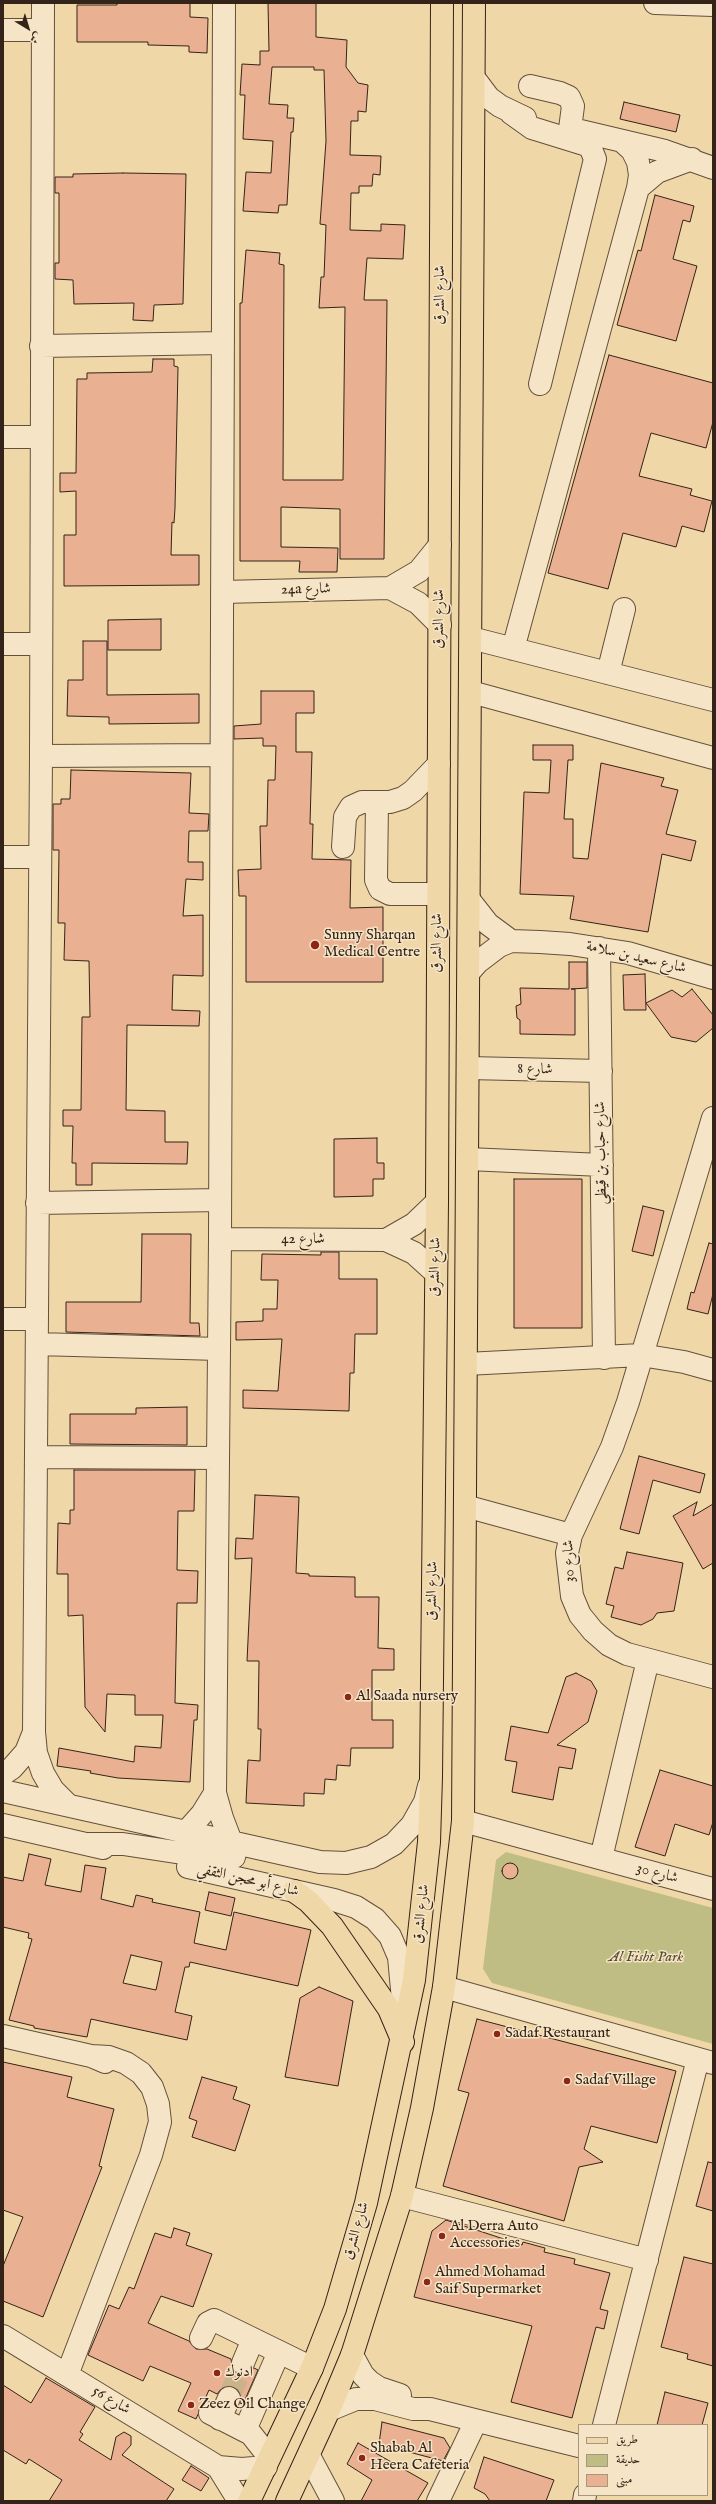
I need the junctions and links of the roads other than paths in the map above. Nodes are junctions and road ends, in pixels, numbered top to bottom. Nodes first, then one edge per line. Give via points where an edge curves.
1 (43, 3) edge
2 (224, 3) edge
3 (442, 3) edge
4 (474, 3) edge
5 (655, 3) edge
6 (713, 5) edge
7 (3, 30) edge
8 (42, 30) junction
9 (474, 78) junction
10 (530, 86) dead end
11 (511, 113) junction
12 (570, 129) junction
13 (622, 141) junction
14 (692, 159) junction
15 (713, 168) edge
16 (638, 188) junction
17 (223, 343) junction
18 (41, 346) junction
19 (540, 384) dead end
20 (3, 437) edge
21 (41, 437) junction
22 (440, 545) junction
23 (390, 588) junction
24 (222, 592) junction
25 (624, 609) dead end
26 (440, 625) junction
27 (471, 638) junction
28 (3, 644) edge
29 (41, 644) junction
30 (514, 649) junction
31 (608, 673) junction
32 (471, 692) junction
33 (713, 700) edge
34 (221, 755) junction
35 (41, 756) junction
36 (713, 758) edge
37 (439, 759) junction
38 (470, 791) junction
39 (377, 802) junction
40 (343, 847) dead end
41 (3, 857) edge
42 (40, 857) junction
43 (438, 894) junction
44 (470, 901) junction
45 (511, 941) junction
46 (599, 948) junction
47 (469, 972) junction
48 (713, 978) edge
49 (468, 1068) junction
50 (601, 1072) junction
51 (713, 1118) edge
52 (468, 1159) junction
53 (602, 1165) junction
54 (220, 1200) junction
55 (437, 1202) junction
56 (37, 1203) junction
57 (220, 1239) junction
58 (386, 1240) junction
59 (436, 1273) junction
60 (3, 1319) edge
61 (37, 1319) junction
62 (37, 1344) junction
63 (219, 1349) junction
64 (641, 1355) junction
65 (604, 1358) junction
66 (466, 1364) junction
67 (713, 1370) edge
68 (435, 1401) junction
69 (36, 1457) junction
70 (218, 1458) junction
71 (465, 1500) junction
72 (571, 1535) junction
73 (648, 1660) junction
74 (713, 1678) edge
75 (34, 1732) junction
76 (3, 1774) edge
77 (431, 1777) junction
78 (3, 1791) edge
79 (215, 1793) junction
80 (68, 1805) junction
81 (462, 1821) junction
82 (3, 1825) edge
83 (186, 1832) junction
84 (232, 1842) junction
85 (89, 1844) junction
86 (601, 1858) junction
87 (713, 1889) edge
88 (294, 1891) junction
89 (444, 1987) junction
90 (3, 2036) edge
91 (404, 2036) junction
92 (706, 2061) edge
93 (402, 2196) junction
94 (647, 2260) junction
95 (3, 2336) edge
96 (201, 2338) dead end
97 (253, 2339) junction
98 (279, 2352) junction
99 (352, 2354) junction
100 (243, 2364) tunnel mouth
101 (312, 2368) junction
102 (67, 2375) junction
103 (229, 2398) tunnel mouth
104 (430, 2409) junction
105 (329, 2410) junction
106 (476, 2420) junction
107 (604, 2424) edge
108 (245, 2430) junction
109 (578, 2446) edge
110 (309, 2456) junction
111 (268, 2462) junction
112 (218, 2467) junction
113 (330, 2494) edge
114 (240, 2501) edge
115 (248, 2501) edge
116 (287, 2501) edge
117 (349, 2501) edge
118 (438, 2501) edge

1 - 8 street
2 - 17 street
3 - 22 main road, شارع الشرق
4 - 9 main road, شارع الشرق
5 - 6 street
7 - 8 street
8 - 18 street
9 - 11 street via 490,98
9 - 27 main road, شارع الشرق
10 - 12 street via 560,93 569,98 573,106
11 - 12 street
11 - 19 street via 532,128 587,145 592,149 595,159
12 - 13 street
13 - 14 street
13 - 16 street via 632,150 638,162
14 - 15 street
14 - 16 street via 657,172
16 - 30 street
17 - 18 street
17 - 24 street
18 - 21 street
20 - 21 street
21 - 29 street
22 - 23 street, 24a شارع via 419,571
22 - 26 main road, شارع الشرق
23 - 24 street, 24a شارع
23 - 26 street, 24a شارع via 418,603
24 - 34 street
25 - 31 street
26 - 37 main road, شارع الشرق
27 - 30 street
27 - 32 main road, شارع الشرق
28 - 29 street
29 - 35 street
30 - 31 street
31 - 33 street
32 - 36 street
32 - 38 main road, شارع الشرق
34 - 35 street
34 - 54 street
35 - 42 street
37 - 38 main road via 449,798 454,802 464,800
37 - 39 street via 408,795 397,800
37 - 43 main road, شارع الشرق
38 - 44 main road, شارع الشرق
39 - 40 street via 356,803 347,811
39 - 43 street via 376,880 380,889 390,894
41 - 42 street
42 - 56 street
43 - 55 main road, شارع الشرق
44 - 45 street via 488,924
44 - 47 main road, شارع الشرق
45 - 46 street, شارع سعيد بن سلامة
45 - 47 street via 488,954
46 - 48 street, شارع سعيد بن سلامة via 657,960
46 - 50 street, شارع حباب بن قيظي
47 - 49 main road, شارع الشرق
49 - 50 street, شارع 8
49 - 52 main road, شارع الشرق
50 - 53 street, شارع حباب بن قيظي
51 - 64 street
52 - 53 street
52 - 66 main road, شارع الشرق
53 - 65 street, شارع حباب بن قيظي
54 - 56 street
54 - 57 street
55 - 58 street via 414,1224
55 - 59 main road, شارع الشرق
56 - 61 street
57 - 58 street, شارع 42
57 - 63 street
58 - 59 street, شارع 42 via 414,1253
59 - 68 main road, شارع الشرق
60 - 61 street
61 - 62 street
62 - 63 street
62 - 69 street
63 - 70 street
64 - 65 street
64 - 67 street
64 - 72 street via 612,1447
65 - 66 street
66 - 71 main road, شارع الشرق
68 - 71 main road via 448,1400 457,1410
68 - 77 main road, شارع الشرق
69 - 70 street
69 - 75 street
70 - 79 street
71 - 72 street, شارع 30
71 - 81 main road, شارع الشرق
72 - 73 street, شارع 30 via 567,1553 568,1569 572,1596 580,1615 609,1645
73 - 74 street, شارع 30
73 - 86 street
75 - 76 street via 26,1752
75 - 80 street via 36,1753 43,1773
77 - 84 street via 425,1802 412,1825 394,1844 371,1857 346,1863 320,1862
77 - 91 main road, شارع الشرق via 423,1908
78 - 80 street
79 - 83 street via 202,1814
79 - 84 street
80 - 83 street
81 - 86 street, شارع 30
81 - 89 main road, شارع الشرق
82 - 85 street, شارع أبو محجن الثقفي
83 - 84 street
84 - 85 street via 235,1854 228,1860 129,1844
85 - 88 street, شارع أبو محجن الثقفي
86 - 87 street, شارع 30
88 - 91 main road via 308,1901 332,1926
88 - 91 street, شارع أبو محجن الثقفي via 356,1907 375,1919 390,1936 399,1957
89 - 92 street
89 - 93 main road, شارع الشرق via 422,2108
90 - 102 street via 91,2056 108,2057 126,2063 140,2073 152,2088 158,2104 160,2122 151,2155
91 - 101 main road, شارع الشرق via 366,2203 334,2309
92 - 94 street
93 - 94 street
93 - 99 main road, شارع الشرق
94 - 107 street
95 - 102 street, شارع 56
96 - 97 street via 208,2323 214,2320
97 - 98 street
97 - 100 street
98 - 101 street
98 - 108 street
99 - 104 street via 363,2375 370,2382 389,2392 418,2401
99 - 105 main road, شارع الشرق
101 - 111 main road, شارع الشرق
102 - 112 street, شارع 56
103 - 108 street via 215,2416
104 - 105 street via 413,2409 366,2399 346,2402
104 - 106 street
105 - 110 main road, شارع الشرق
106 - 109 street
106 - 118 street
108 - 111 street via 256,2439
110 - 113 street
110 - 116 main road, شارع الشرق
111 - 112 street, شارع 56 via 242,2469
111 - 115 main road, شارع الشرق
112 - 114 street, شارع 56
113 - 117 street

